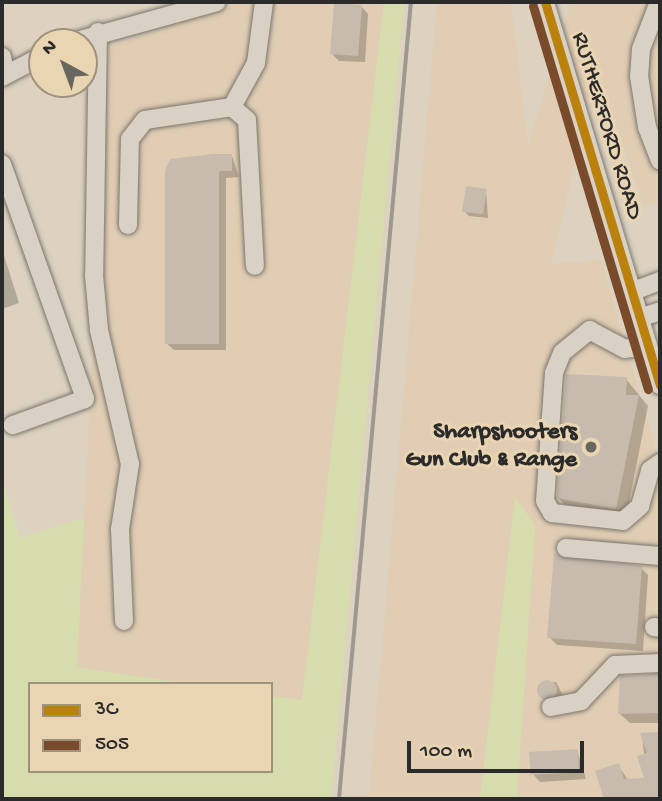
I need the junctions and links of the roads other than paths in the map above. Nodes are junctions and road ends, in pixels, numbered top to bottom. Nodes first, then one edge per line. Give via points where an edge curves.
1 (216, 2) edge
2 (264, 2) edge
3 (545, 2) edge
4 (147, 10) edge
5 (658, 12) edge
6 (98, 32) edge
7 (28, 61) edge
8 (3, 69) edge
9 (97, 98) edge
10 (232, 107) junction
11 (660, 160) edge
12 (2, 164) edge
13 (128, 225) dead end
14 (255, 266) dead end
15 (660, 281) edge
16 (631, 292) junction
17 (660, 311) edge
18 (639, 318) junction
19 (648, 346) junction
20 (660, 385) edge
21 (13, 425) dead end
22 (660, 463) edge
23 (566, 548) dead end
24 (660, 556) edge
25 (124, 621) dead end
26 (660, 663) edge
27 (551, 707) dead end

1 - 4 street
2 - 10 street via 256,63
3 - 16 street, RUTHERFORD ROAD
4 - 6 street
5 - 11 street via 639,76
7 - 8 street
9 - 25 street via 94,275 99,330 130,464 120,529
10 - 13 street via 145,120 130,139
10 - 14 street via 247,120
12 - 21 street via 85,399
15 - 16 street
16 - 18 street, RUTHERFORD ROAD
17 - 18 street
18 - 19 street, RUTHERFORD ROAD
19 - 20 street, RUTHERFORD ROAD
19 - 22 street via 625,349 590,330 562,353 554,373 549,510 623,521 640,506 650,470
23 - 24 street
26 - 27 street via 615,665 581,701

